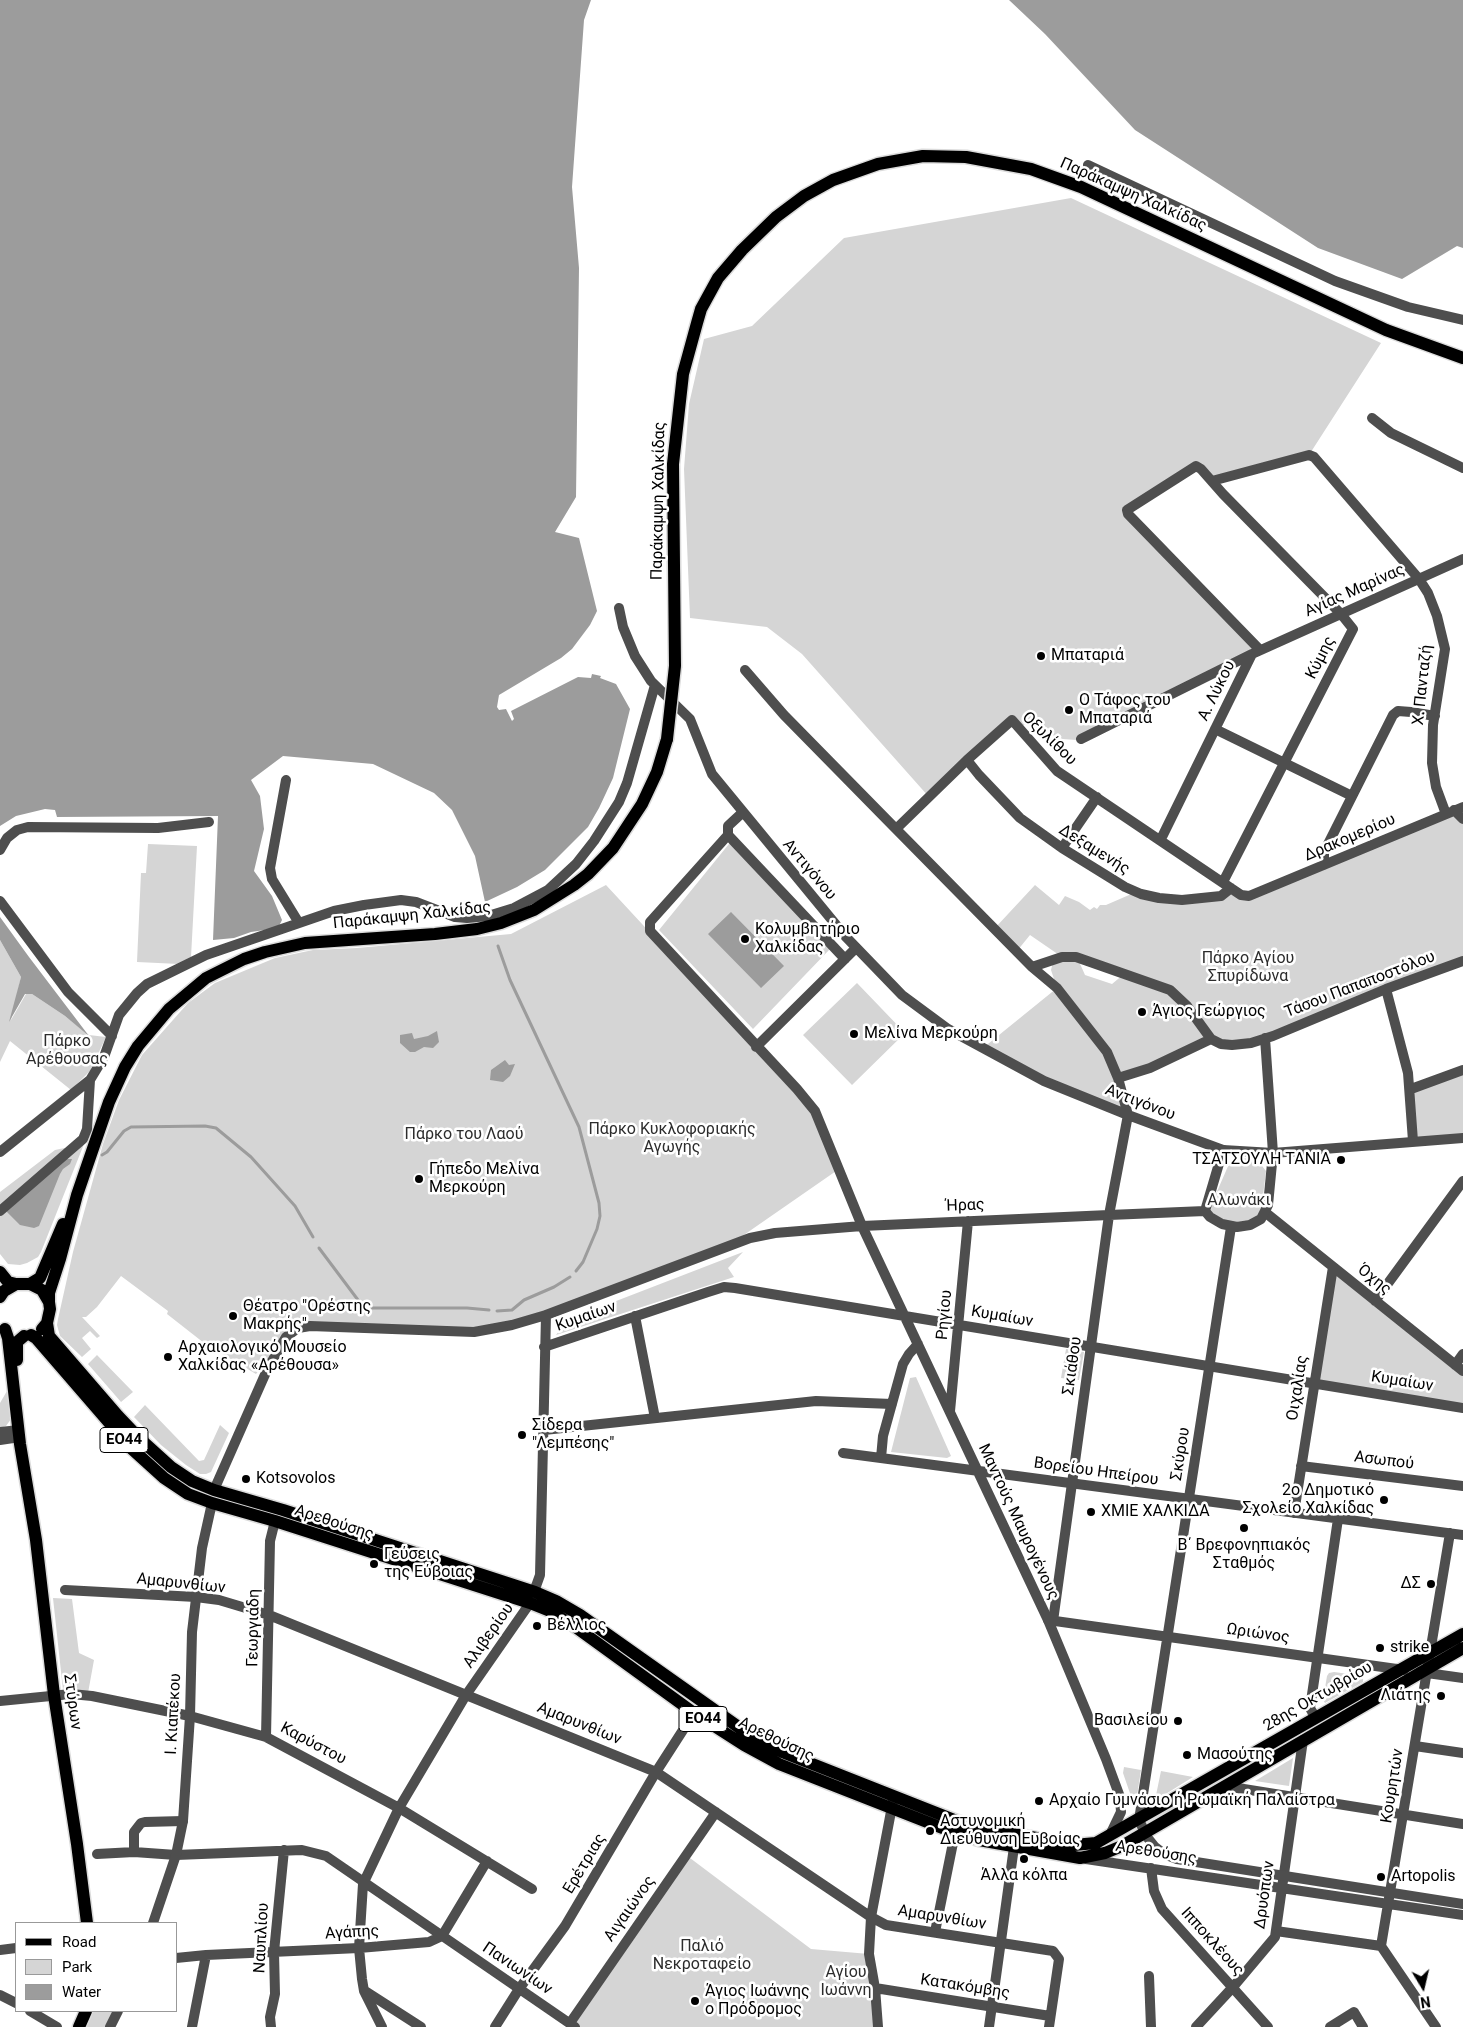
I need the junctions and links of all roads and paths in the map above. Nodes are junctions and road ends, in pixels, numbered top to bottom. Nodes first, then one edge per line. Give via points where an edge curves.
1 (1088, 165) dead end
2 (1463, 320) edge
3 (1463, 358) edge
4 (1372, 418) dead end
5 (1463, 468) edge
6 (1212, 481) junction
7 (1463, 559) edge
8 (1418, 579) junction
9 (619, 608) dead end
10 (1341, 614) junction
11 (1256, 652) junction
12 (745, 670) dead end
13 (655, 685) junction
14 (1435, 716) junction
15 (1216, 729) junction
16 (1081, 739) dead end
17 (967, 760) junction
18 (1285, 764) junction
19 (286, 780) dead end
20 (1352, 796) junction
21 (1097, 797) junction
22 (1454, 810) edge
23 (742, 813) junction
24 (1463, 819) edge
25 (209, 822) dead end
26 (896, 829) junction
27 (728, 835) junction
28 (1161, 839) junction
29 (1062, 848) junction
30 (0, 850) edge
31 (1324, 865) junction
32 (1227, 885) junction
33 (1249, 896) joint
34 (0, 901) edge
35 (299, 923) junction
36 (856, 948) junction
37 (845, 959) junction
38 (1463, 961) edge
39 (1032, 967) junction
40 (1386, 989) junction
41 (112, 1036) junction
42 (1265, 1038) junction
43 (1212, 1039) junction
44 (756, 1046) junction
45 (1463, 1070) edge
46 (1118, 1078) junction
47 (90, 1080) junction
48 (1411, 1089) junction
49 (1128, 1115) junction
50 (1463, 1138) edge
51 (1413, 1141) junction
52 (1223, 1150) junction
53 (0, 1152) edge
54 (1273, 1153) junction
55 (1463, 1181) edge
56 (77, 1195) junction
57 (0, 1211) edge
58 (1205, 1211) junction
59 (1266, 1213) junction
60 (1109, 1215) junction
61 (968, 1221) junction
62 (862, 1226) junction
63 (1231, 1227) junction
64 (1333, 1267) junction
65 (0, 1272) edge
66 (16, 1284) junction
67 (30, 1284) junction
68 (0, 1298) edge
69 (1375, 1300) junction
70 (49, 1302) junction
71 (904, 1314) junction
72 (546, 1315) junction
73 (635, 1316) junction
74 (47, 1322) junction
75 (2, 1325) edge
76 (959, 1325) junction
77 (28, 1336) junction
78 (918, 1344) junction
79 (544, 1347) junction
80 (1090, 1348) junction
81 (1463, 1354) edge
82 (1209, 1367) junction
83 (1459, 1368) edge
84 (1314, 1384) junction
85 (892, 1404) junction
86 (1463, 1408) edge
87 (950, 1412) junction
88 (655, 1418) junction
89 (544, 1430) junction
90 (0, 1432) edge
91 (19, 1433) junction
92 (0, 1440) edge
93 (843, 1453) dead end
94 (881, 1458) junction
95 (1301, 1466) junction
96 (978, 1471) junction
97 (1072, 1484) junction
98 (28, 1485) junction
99 (1463, 1486) edge
100 (214, 1490) junction
101 (1189, 1499) junction
102 (212, 1504) junction
103 (1294, 1513) junction
104 (1338, 1519) junction
105 (276, 1521) junction
106 (1450, 1533) junction
107 (1463, 1535) edge
108 (65, 1590) dead end
109 (196, 1597) junction
110 (532, 1597) junction
111 (269, 1615) junction
112 (1050, 1621) junction
113 (1463, 1634) edge
114 (1167, 1637) junction
115 (1463, 1648) edge
116 (1430, 1652) junction
117 (1317, 1658) junction
118 (1398, 1669) junction
119 (1425, 1671) junction
120 (1463, 1678) edge
121 (54, 1695) junction
122 (466, 1695) junction
123 (0, 1701) edge
124 (694, 1712) junction
125 (190, 1716) junction
126 (1316, 1717) junction
127 (266, 1737) junction
128 (1303, 1740) junction
129 (1415, 1746) junction
130 (1463, 1753) edge
131 (656, 1772) junction
132 (1225, 1786) junction
133 (1295, 1797) junction
134 (893, 1802) junction
135 (399, 1808) junction
136 (716, 1812) junction
137 (1404, 1814) junction
138 (1139, 1820) junction
139 (183, 1821) junction
140 (1463, 1824) edge
141 (955, 1833) junction
142 (1144, 1833) junction
143 (1110, 1836) junction
144 (1014, 1847) junction
145 (284, 1850) junction
146 (134, 1852) junction
147 (97, 1854) dead end
148 (176, 1855) junction
149 (1080, 1858) junction
150 (487, 1861) junction
151 (1151, 1868) junction
152 (1283, 1876) junction
153 (363, 1884) junction
154 (1281, 1888) junction
155 (532, 1889) dead end
156 (1391, 1892) junction
157 (1389, 1904) junction
158 (1463, 1904) edge
159 (1463, 1914) edge
160 (871, 1917) junction
161 (86, 1922) edge
162 (152, 1922) edge
163 (1276, 1931) junction
164 (936, 1932) junction
165 (442, 1936) junction
166 (1001, 1943) junction
167 (1381, 1946) junction
168 (15, 1948) edge
169 (359, 1948) junction
170 (0, 1950) edge
171 (274, 1952) junction
172 (206, 1955) junction
173 (178, 1958) edge
174 (1149, 1976) dead end
175 (875, 1988) junction
176 (1233, 1988) junction
177 (519, 1989) junction
178 (364, 1991) junction
179 (0, 1995) edge
180 (15, 2002) edge
181 (992, 2007) junction
182 (32, 2012) edge
183 (86, 2012) edge
184 (87, 2012) edge
185 (118, 2012) edge
186 (1050, 2016) junction
187 (572, 2025) edge
188 (58, 2027) edge
189 (79, 2027) edge
190 (85, 2027) edge
191 (110, 2027) edge
192 (192, 2027) edge
193 (271, 2027) edge
194 (382, 2027) edge
195 (419, 2027) edge
196 (495, 2027) edge
197 (878, 2027) edge
198 (989, 2027) edge
199 (1049, 2027) edge
200 (1152, 2027) edge
201 (1196, 2027) edge
202 (1268, 2027) edge
203 (1330, 2027) edge
204 (1363, 2027) edge
205 (1436, 2027) edge

1 - 2 street via 1335,281 1408,307
3 - 56 main road, Παράκαμψη Χαλκίδας, bridge via 1386,330 1088,190 1030,169 966,156 893,160 842,176 804,196 764,228 723,273 701,309 691,339 683,374 673,464 674,666 667,739 657,772 642,804 613,848 574,885 534,910 501,923 435,934 305,943 265,952 206,978 151,1028 125,1068
4 - 5 street via 1391,433
6 - 8 street, Χ. Πανταζή via 1310,455
6 - 10 street, Κύμης
6 - 11 street, Κύμης via 1196,466 1127,510 1128,514
7 - 8 street, Αγίας Μαρίνας
8 - 10 street, Αγίας Μαρίνας
8 - 14 street, Χ. Πανταζή via 1437,616 1445,650
9 - 13 street, Αντιγόνου via 632,650
10 - 11 street, Αγίας Μαρίνας
10 - 18 street, Κύμης via 1352,629
11 - 15 street, Α. Λύκου
11 - 16 street, Αγίας Μαρίνας
12 - 26 street via 784,715
13 - 23 street, Αντιγόνου via 690,719 707,766
13 - 35 street via 619,802 576,864 548,890 514,908 479,917 455,917 416,902 401,900 334,911
14 - 20 street via 1398,711 1393,715
14 - 22 street, Χ. Πανταζή via 1433,776
15 - 18 street
15 - 28 street, Α. Λύκου
17 - 21 street, Οξυλίθου via 1012,720 1058,771
17 - 26 street, Οξυλίθου
17 - 29 street, Δεξαμενής via 1020,818
18 - 20 street
18 - 32 street, Κύμης
19 - 35 street via 270,868 272,878
20 - 31 street via 1324,852
21 - 28 street, Οξυλίθου
21 - 29 street
22 - 24 street
22 - 31 street, Δρακομερίου
23 - 27 street via 728,826
23 - 36 street, Αντιγόνου
25 - 30 street via 158,828 28,827 7,838
26 - 39 street
27 - 37 street
27 - 44 street, Μαντούς Μαυρογένους via 652,919 649,928 651,934
28 - 32 street, Οξυλίθου
29 - 32 street, Δεξαμενής via 1141,894 1182,900 1202,898 1221,896
31 - 33 street, Δρακομερίου
32 - 33 street, Οξυλίθου via 1241,895
34 - 41 street via 68,992
35 - 41 street via 206,955 147,984 125,1006
36 - 37 street
36 - 49 street, Αντιγόνου via 902,995 948,1029 1044,1081
37 - 44 street
38 - 40 street, Τάσου Παπαποστόλου
39 - 43 street via 1062,956 1076,957 1170,990
39 - 46 street via 1057,988 1085,1023 1107,1052
40 - 42 street, Τάσου Παπαποστόλου
40 - 48 street
41 - 47 street
42 - 43 street, Τάσου Παπαποστόλου via 1232,1045
42 - 54 street
43 - 46 street via 1150,1068
44 - 62 street, Μαντούς Μαυρογένους via 815,1111
45 - 48 street
46 - 49 street
47 - 53 street
47 - 57 street via 87,1129 83,1139
48 - 51 street
49 - 52 street, Αντιγόνου
49 - 60 street, Σκιάθου
50 - 51 street, Αντιγόνου
51 - 54 street, Αντιγόνου
52 - 54 street, Αντιγόνου
52 - 58 street
54 - 59 street
55 - 69 street
56 - 67 main road, Παράκαμψη Χαλκίδας via 40,1278
56 - 70 main road, Παράκαμψη Χαλκίδας
58 - 60 street, Ήρας
58 - 63 street via 1216,1221
59 - 63 street via 1250,1225
59 - 64 street, Όχης
60 - 61 street, Ήρας
60 - 80 street, Σκιάθου
61 - 62 street, Ήρας
61 - 76 street, Ρηγίου
62 - 71 street, Μαντούς Μαυρογένους
62 - 72 street, Ήρας via 750,1238
63 - 82 street, Σκύρου
64 - 69 street, Όχης
64 - 84 street, Οιχαλίας
65 - 66 main road via 8,1282
66 - 67 main road
66 - 68 main road via 4,1291
67 - 70 main road via 42,1290
69 - 83 street, Όχης
70 - 74 main road, ΕΟ44
71 - 73 street, Κυμαίων via 724,1287
71 - 76 street, Κυμαίων
71 - 78 street, Μαντούς Μαυρογένους
72 - 79 street, Αλιβερίου
72 - 100 street, Ήρας via 474,1332 298,1328 286,1337 267,1370
73 - 79 street, Κυμαίων
73 - 88 street
74 - 77 main road
74 - 100 main road, Αρεθούσης / ΕΟ44 via 49,1336 139,1438 183,1475
75 - 77 main road, ΕΟ44 via 17,1335
75 - 91 main road, Στύρων
76 - 80 street, Κυμαίων
76 - 87 street, Ρηγίου
77 - 98 main road, Στύρων via 17,1342 16,1352 28,1443
77 - 102 main road, Αρεθούσης / ΕΟ44 via 40,1342 132,1449 188,1494
78 - 85 street via 903,1364
78 - 87 street, Μαντούς Μαυρογένους
79 - 89 street, Αλιβερίου
80 - 82 street, Κυμαίων
80 - 97 street, Σκιάθου
81 - 83 street
82 - 84 street, Κυμαίων
82 - 101 street, Σκύρου
84 - 86 street, Κυμαίων
84 - 95 street, Οιχαλίας
85 - 88 street via 816,1401
85 - 94 street
87 - 96 street, Μαντούς Μαυρογένους
88 - 89 street
89 - 110 street, Αλιβερίου via 542,1553 540,1575
90 - 91 street
91 - 92 street
91 - 98 main road, Στύρων
93 - 94 street, Βορείου Ηπείρου
94 - 96 street, Βορείου Ηπείρου
95 - 99 street, Ασωπού
95 - 103 street, Οιχαλίας
96 - 97 street, Βορείου Ηπείρου
96 - 112 street, Μαντούς Μαυρογένους
97 - 101 street, Βορείου Ηπείρου
97 - 112 street, Σκιάθου
98 - 121 main road, Στύρων
100 - 110 main road, Αρεθούσης / ΕΟ44 via 284,1510
101 - 103 street, Βορείου Ηπείρου
101 - 114 street, Σκύρου
102 - 105 main road, Αρεθούσης / ΕΟ44
102 - 109 street, Ι. Κιαπέκου
103 - 104 street, Βορείου Ηπείρου
104 - 106 street, Βορείου Ηπείρου
104 - 117 street
105 - 110 main road, Αρεθούσης / ΕΟ44
105 - 111 street, Γεωργιάδη via 270,1541
106 - 107 street, Βορείου Ηπείρου
106 - 116 street, Κουρητών
108 - 109 street, Αμαρυνθίων
109 - 111 street, Αμαρυνθίων via 219,1600
109 - 125 street, Ι. Κιαπέκου
110 - 122 street, Αλιβερίου
110 - 124 main road, Αρεθούσης / ΕΟ44
110 - 134 main road, Αρεθούσης / ΕΟ44 via 556,1601 580,1615 754,1738
111 - 122 street, Αμαρυνθίων
111 - 127 street, Γεωργιάδη
112 - 114 street, Ωριώνος
112 - 143 street, Μαντούς Μαυρογένους via 1120,1796 1121,1812
113 - 116 main road, 28ης Οκτωβρίου / ΕΟ44
114 - 117 street, Ωριώνος
114 - 138 street, Σκύρου
115 - 119 main road, 28ης Οκτωβρίου / ΕΟ44
116 - 118 main road, 28ης Οκτωβρίου / ΕΟ44
116 - 119 street, Κουρητών
117 - 118 street, Ωριώνος
117 - 126 street via 1310,1708
118 - 119 street, Ωριώνος
118 - 126 main road, 28ης Οκτωβρίου / ΕΟ44
119 - 120 street, Ωριώνος
119 - 128 main road, 28ης Οκτωβρίου / ΕΟ44
119 - 129 street, Κουρητών
121 - 123 street, Καρύστου
121 - 125 street, Καρύστου via 92,1696
121 - 161 main road, Στύρων
122 - 131 street, Αμαρυνθίων
122 - 135 street, Αλιβερίου
124 - 131 street, Ερέτριας
124 - 134 main road, Αρεθούσης / ΕΟ44 via 780,1764
125 - 127 street, Καρύστου
125 - 139 street, Ι. Κιαπέκου
126 - 138 main road, 28ης Οκτωβρίου / ΕΟ44
127 - 135 street, Καρύστου
128 - 132 main road, 28ης Οκτωβρίου / ΕΟ44
128 - 133 street, Δρυόπων
129 - 130 street
129 - 137 street, Κουρητών
131 - 136 street, Αμαρυνθίων
131 - 177 street, Ερέτριας via 565,1926
132 - 133 street
132 - 142 main road, 28ης Οκτωβρίου / ΕΟ44
133 - 137 street
133 - 152 street, Δρυόπων
134 - 141 main road, Αρεθούσης / ΕΟ44
134 - 143 main road, Αρεθούσης / ΕΟ44 via 1018,1835 1082,1845
134 - 160 street
135 - 150 street, Καρύστου
135 - 153 street, Αλιβερίου
136 - 160 street, Αμαρυνθίων
136 - 187 street, Αιγαιώνος
137 - 140 street
137 - 156 street, Κουρητών
138 - 142 street, Σκύρου
138 - 143 main road, Αρεθούσης / ΕΟ44
139 - 146 street via 141,1824 134,1832
139 - 148 street, Ι. Κιαπέκου
141 - 144 main road, Αρεθούσης / ΕΟ44
141 - 164 street
142 - 149 main road, 28ης Οκτωβρίου / ΕΟ44 via 1105,1853
142 - 152 street, Αρεθούσης via 1155,1847 1171,1857
144 - 149 main road, Αρεθούσης / ΕΟ44
144 - 166 street
145 - 148 street, Πανιωνίων
145 - 153 street, Πανιωνίων via 326,1856
145 - 171 street, Ναυπλίου
146 - 147 street, Πανιωνίων
146 - 148 street, Πανιωνίων
148 - 162 street, Ι. Κιαπέκου
149 - 151 street, Αρεθούσης
150 - 155 street, Καρύστου
150 - 165 street
151 - 154 street, Αρεθούσης
151 - 176 street, Ιπποκλέους via 1154,1890 1162,1909
152 - 154 street, Δρυόπων
152 - 156 street, Αρεθούσης
153 - 165 street, Πανιωνίων
153 - 169 street, Αλιβερίου
154 - 157 street, Αρεθούσης
154 - 163 street, Δρυόπων
156 - 157 street, Κουρητών
156 - 158 street, Αρεθούσης
157 - 159 street, Αρεθούσης
157 - 167 street, Κουρητών
160 - 164 street, Αμαρυνθίων via 886,1925
160 - 175 street via 869,1954
163 - 167 street
163 - 176 street, Δρυόπων via 1271,1944
164 - 166 street, Αμαρυνθίων
165 - 169 street, Αγάπης via 418,1944
165 - 177 street, Πανιωνίων
166 - 181 street
166 - 186 street, Αμαρυνθίων via 1053,1951 1059,1959
167 - 205 street
168 - 170 street
169 - 171 street, Αγάπης
169 - 178 street, Αλιβερίου
171 - 172 street, Αγάπης
171 - 193 street, Ναυπλίου via 275,1994
172 - 173 street, Αγάπης
172 - 192 street
174 - 200 street
175 - 181 street, Κατακόμβης
175 - 197 street
176 - 201 street, Δρυόπων
176 - 202 street, Ιπποκλέους
177 - 187 street, Πανιωνίων
177 - 196 street, Ερέτριας
178 - 194 street, Αλιβερίου
178 - 195 street
179 - 180 street
181 - 186 street, Κατακόμβης
181 - 198 street
182 - 188 street
183 - 189 main road
184 - 190 main road
185 - 191 street
186 - 199 street
203 - 204 street via 1354,2012

